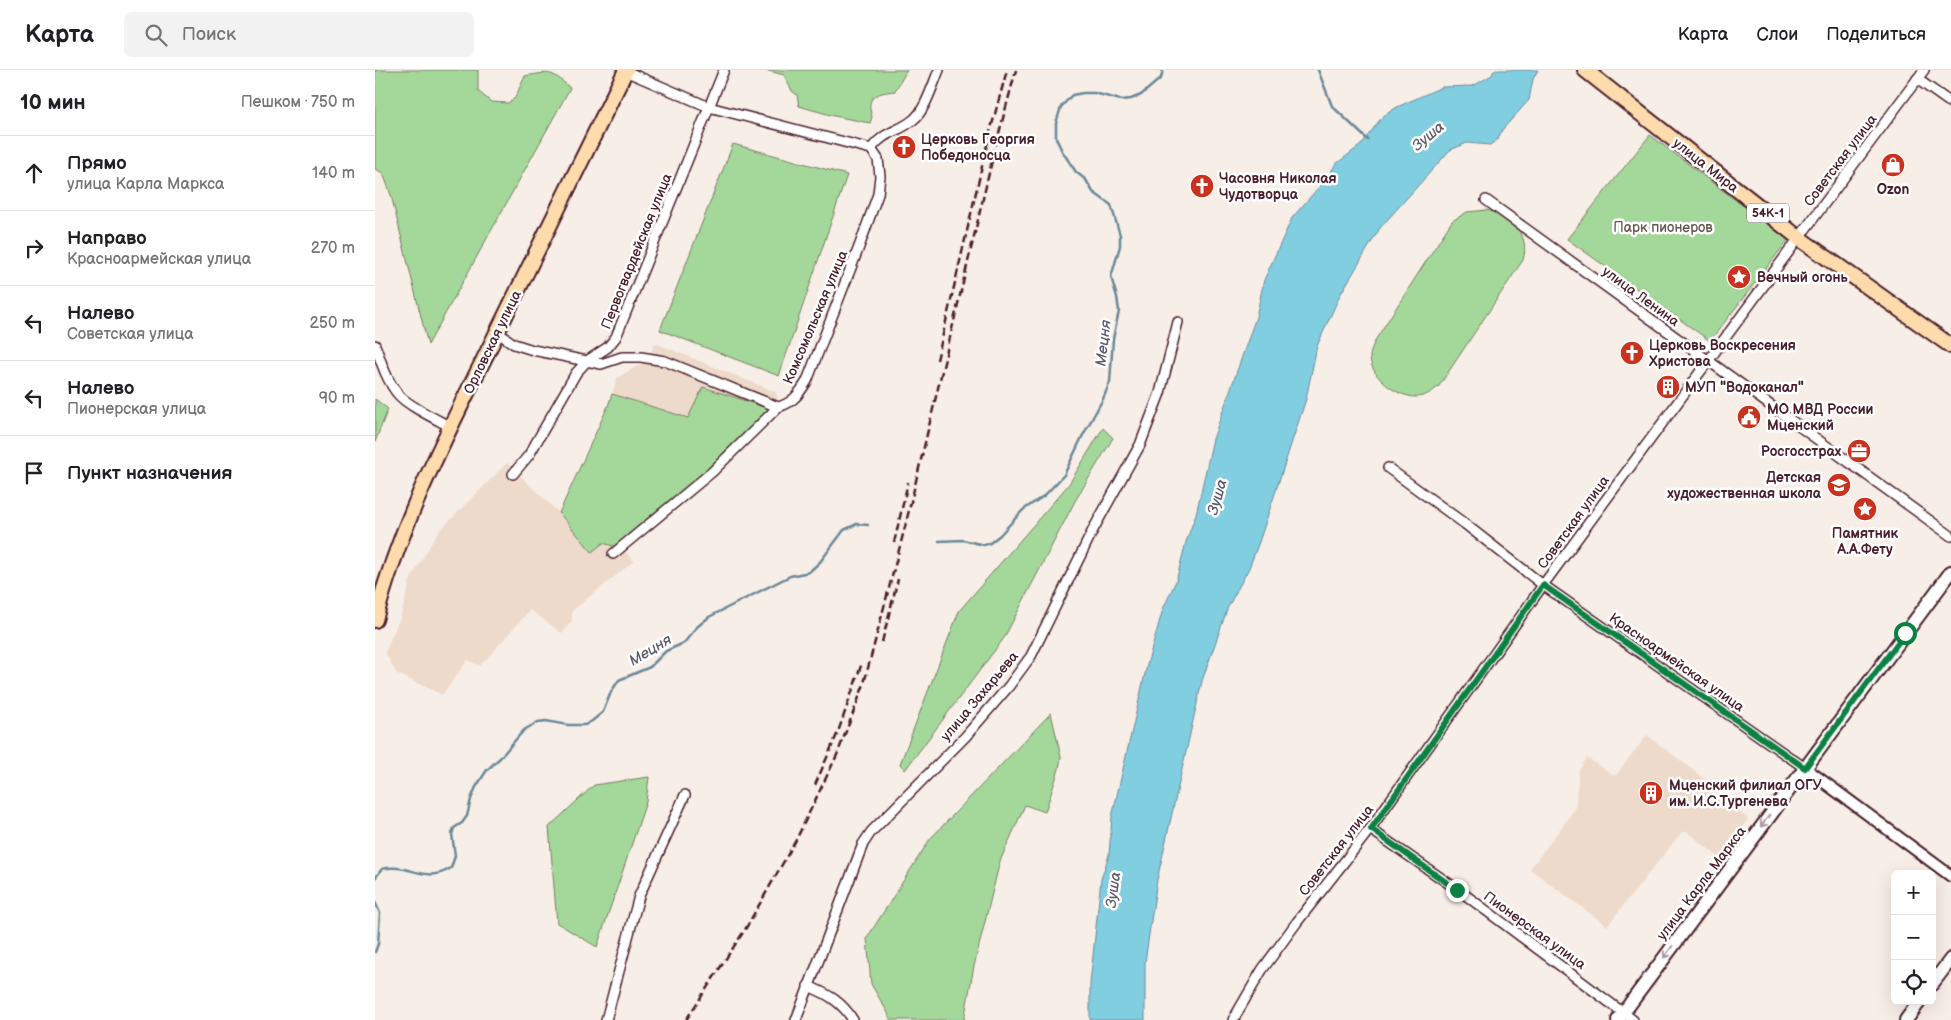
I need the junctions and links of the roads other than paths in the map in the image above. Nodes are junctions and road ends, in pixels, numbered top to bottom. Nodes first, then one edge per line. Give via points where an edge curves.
1 (625, 70) edge
2 (724, 70) edge
3 (939, 70) edge
4 (1585, 70) edge
5 (1924, 70) edge
6 (1917, 79) junction
7 (1951, 103) edge
8 (709, 107) junction
9 (871, 149) junction
10 (1486, 200) dead end
11 (1799, 238) junction
12 (1177, 322) dead end
13 (497, 332) junction
14 (375, 346) edge
15 (1951, 346) edge
16 (587, 361) junction
17 (1709, 361) junction
18 (379, 364) edge
19 (778, 407) junction
20 (451, 427) junction
21 (1388, 468) dead end
22 (513, 474) dead end
23 (1951, 536) edge
24 (613, 554) dead end
25 (1951, 572) edge
26 (1543, 585) junction
27 (375, 620) edge
28 (1805, 768) junction
29 (685, 795) dead end
30 (1371, 829) junction
31 (1951, 876) edge
32 (1951, 959) edge
33 (1936, 979) edge
34 (809, 986) junction
35 (1917, 1005) edge
36 (1625, 1018) edge
37 (606, 1020) edge
38 (796, 1020) edge
39 (853, 1020) edge
40 (1233, 1020) edge
41 (1906, 1020) edge

1 - 8 street
1 - 13 main road, Орловская улица
2 - 8 street, Первогвардейская улица
3 - 9 street via 914,120 878,140
4 - 11 main road, улица Мира / 54К-1
5 - 6 street, Советская улица
6 - 7 street
6 - 11 street, Советская улица
8 - 9 street
8 - 16 street, Первогвардейская улица via 616,337 608,347
9 - 19 street, Комсомольская улица via 878,158 878,194 859,247 807,381 797,396
10 - 17 street, улица Ленина
11 - 15 main road, улица Мира / 54К-1
11 - 17 street, Советская улица
12 - 34 street, улица Захарьева via 1160,393 1140,445 1094,528 1031,656 965,737 871,832 863,844
13 - 16 street via 514,344
13 - 20 main road, Орловская улица
14 - 18 street
16 - 19 street via 601,364 621,357 665,361
16 - 22 street, Первогвардейская улица via 576,373 529,455
17 - 23 street, улица Ленина
17 - 26 street, Советская улица
18 - 20 street via 397,394
19 - 24 street, Комсомольская улица via 712,472
20 - 27 main road, Орловская улица via 413,510
21 - 26 street, Красноармейская улица
25 - 28 main road, улица Карла Маркса
26 - 28 street, Красноармейская улица
26 - 30 street, Советская улица
28 - 31 street, Красноармейская улица
28 -> 36 main road, улица Карла Маркса
29 - 37 street via 639,896
30 - 36 street, Пионерская улица via 1464,894
30 - 40 street, Советская улица via 1262,970
32 - 33 main road
34 - 38 street, улица Захарьева
34 - 39 street via 840,1002
35 - 41 main road

